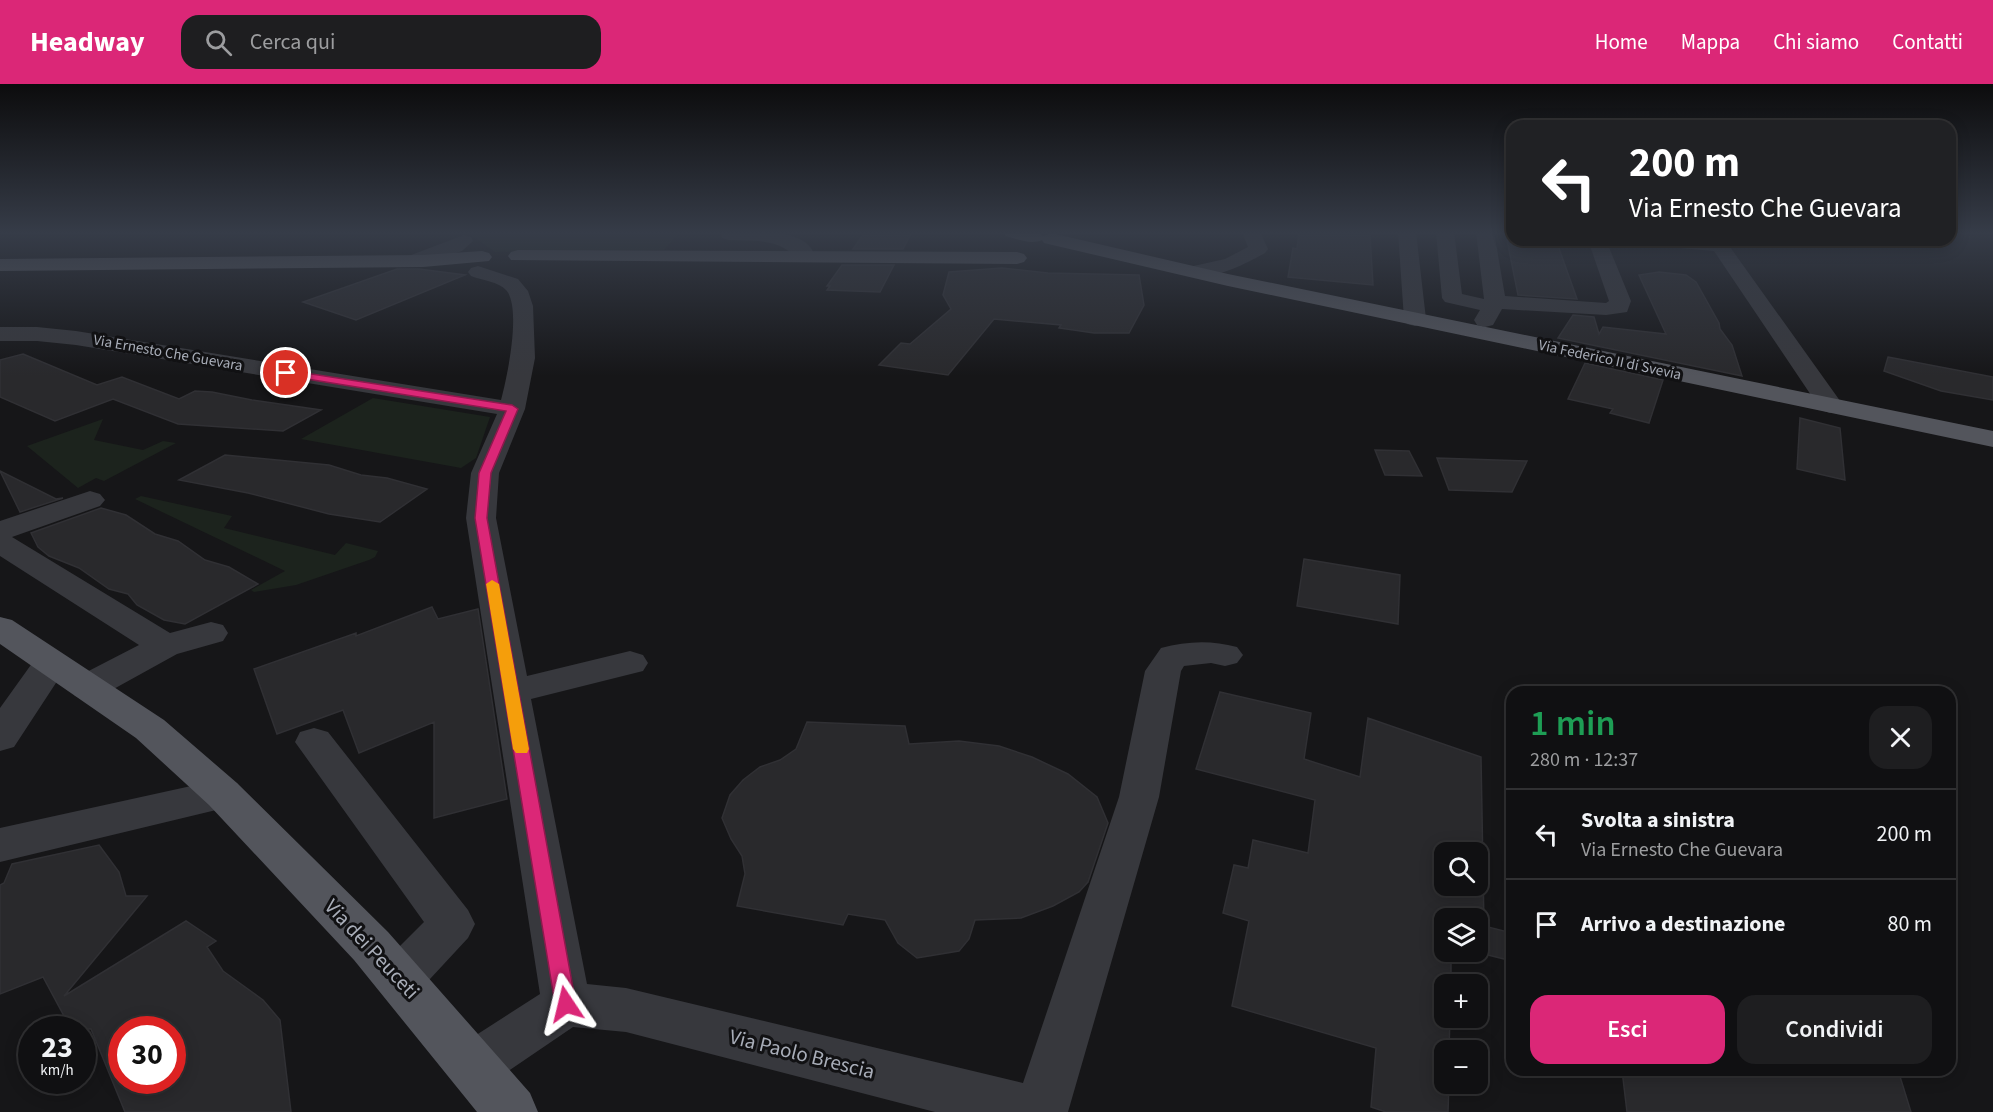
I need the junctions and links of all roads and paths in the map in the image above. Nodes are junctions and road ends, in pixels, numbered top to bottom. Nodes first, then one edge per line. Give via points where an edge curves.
1 (507, 280) edge
2 (1228, 280) edge
3 (1258, 280) edge
4 (1411, 280) edge
5 (1450, 280) edge
6 (1491, 280) edge
7 (1612, 280) edge
8 (1744, 280) edge
9 (1260, 286) junction
10 (1494, 304) junction
11 (1415, 319) junction
12 (1478, 332) junction
13 (0, 334) edge
14 (1830, 405) junction
15 (512, 409) junction
16 (1993, 439) edge
17 (90, 500) dead end
18 (0, 531) edge
19 (0, 543) edge
20 (211, 633) dead end
21 (18, 644) edge
22 (165, 646) junction
23 (1225, 655) dead end
24 (630, 663) dead end
25 (88, 687) junction
26 (512, 692) junction
27 (0, 737) edge
28 (314, 742) dead end
29 (223, 794) junction
30 (0, 846) edge
31 (400, 978) junction
32 (566, 1004) junction
33 (474, 1065) junction
34 (511, 1112) edge
35 (1039, 1112) edge

1 - 15 street via 520,297 523,329 523,358
2 - 9 main road, Via Federico II di Svevia
3 - 9 street
4 - 11 street
5 - 10 street via 1452,298
6 - 10 street
7 - 10 street via 1619,307
8 - 14 street
9 - 11 main road, Via Federico II di Svevia
10 - 12 street
11 - 12 main road, Via Federico II di Svevia
12 - 14 main road, Via Federico II di Svevia
13 - 15 street, Via Ernesto Che Guevara via 76,338
14 - 16 main road, Via Federico II di Svevia
15 - 26 street via 485,473 481,518
17 - 18 street
19 - 22 street
20 - 22 street
21 - 25 main road, Via dei Peuceti
21 - 27 street
22 - 25 street
23 - 35 street via 1211,652 1173,656 1162,671 1139,797
24 - 26 street
25 - 29 main road, Via dei Peuceti via 150,729
26 - 32 street
28 - 31 street via 452,924
29 - 30 street
29 - 31 main road, Via dei Peuceti
31 - 33 main road, Via dei Peuceti
32 - 33 street
32 - 35 street, Via Paolo Brescia via 626,1010
33 - 34 main road, Via dei Peuceti

